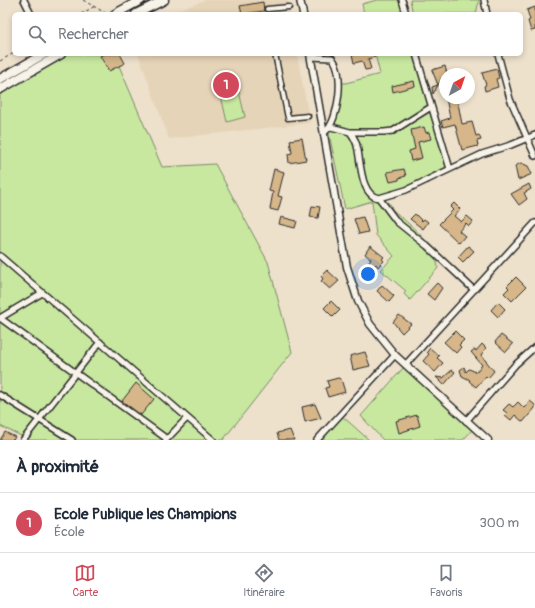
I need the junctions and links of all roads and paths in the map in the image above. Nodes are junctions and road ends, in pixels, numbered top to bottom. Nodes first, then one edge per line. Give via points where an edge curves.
1 (24, 0) edge
2 (83, 0) edge
3 (141, 0) edge
4 (164, 0) edge
5 (300, 0) edge
6 (402, 0) edge
7 (484, 0) edge
8 (95, 6) junction
9 (289, 7) dead end
10 (267, 9) dead end
11 (30, 12) edge
12 (84, 12) edge
13 (104, 12) edge
14 (119, 12) edge
15 (140, 12) edge
16 (303, 12) edge
17 (405, 12) edge
18 (487, 12) edge
19 (12, 54) edge
20 (40, 56) edge
21 (58, 56) edge
22 (275, 56) edge
23 (311, 56) edge
24 (318, 56) edge
25 (417, 56) edge
26 (499, 56) edge
27 (0, 61) edge
28 (0, 79) edge
29 (0, 89) edge
30 (431, 107) junction
31 (308, 116) dead end
32 (330, 128) junction
33 (325, 132) junction
34 (350, 132) junction
35 (535, 135) edge
36 (526, 139) junction
37 (535, 156) edge
38 (450, 169) junction
39 (380, 198) junction
40 (535, 223) edge
41 (0, 256) edge
42 (474, 290) junction
43 (42, 293) junction
44 (0, 318) edge
45 (100, 342) junction
46 (535, 347) edge
47 (395, 355) junction
48 (406, 364) junction
49 (75, 373) junction
50 (0, 395) edge
51 (187, 418) junction
52 (38, 420) junction
53 (466, 420) junction
54 (166, 439) edge
55 (23, 440) edge
56 (72, 440) edge
57 (213, 440) edge
58 (317, 440) edge
59 (488, 440) edge

1 - 11 street
2 - 8 path
3 - 14 main road
4 - 15 main road
5 - 16 street
6 - 17 street
7 - 18 street
8 - 12 path
8 - 13 path
9 - 10 street
19 - 27 path
20 - 28 main road
21 - 29 main road
22 - 31 street via 288,118
23 - 33 street
24 - 32 street via 332,58 338,66 340,75
25 - 30 street
26 - 36 street via 510,99
30 - 34 street via 393,131
30 - 38 street
32 - 33 street
32 - 34 street
33 - 47 street via 347,267 358,301 370,324
34 - 39 street via 357,144 366,187 371,194
35 - 36 street
36 - 37 street
36 - 38 street via 482,154
38 - 39 street via 401,192
39 - 42 street via 397,222
40 - 42 street
41 - 43 street
42 - 48 street
43 - 44 street
43 - 45 street
44 - 49 street
45 - 49 street
45 - 51 street
46 - 53 street via 515,365
47 - 48 street
47 - 58 street
48 - 53 street
49 - 52 street
49 - 54 street
50 - 52 street
51 - 54 street
51 - 57 street
52 - 55 street
52 - 56 street
53 - 59 street

